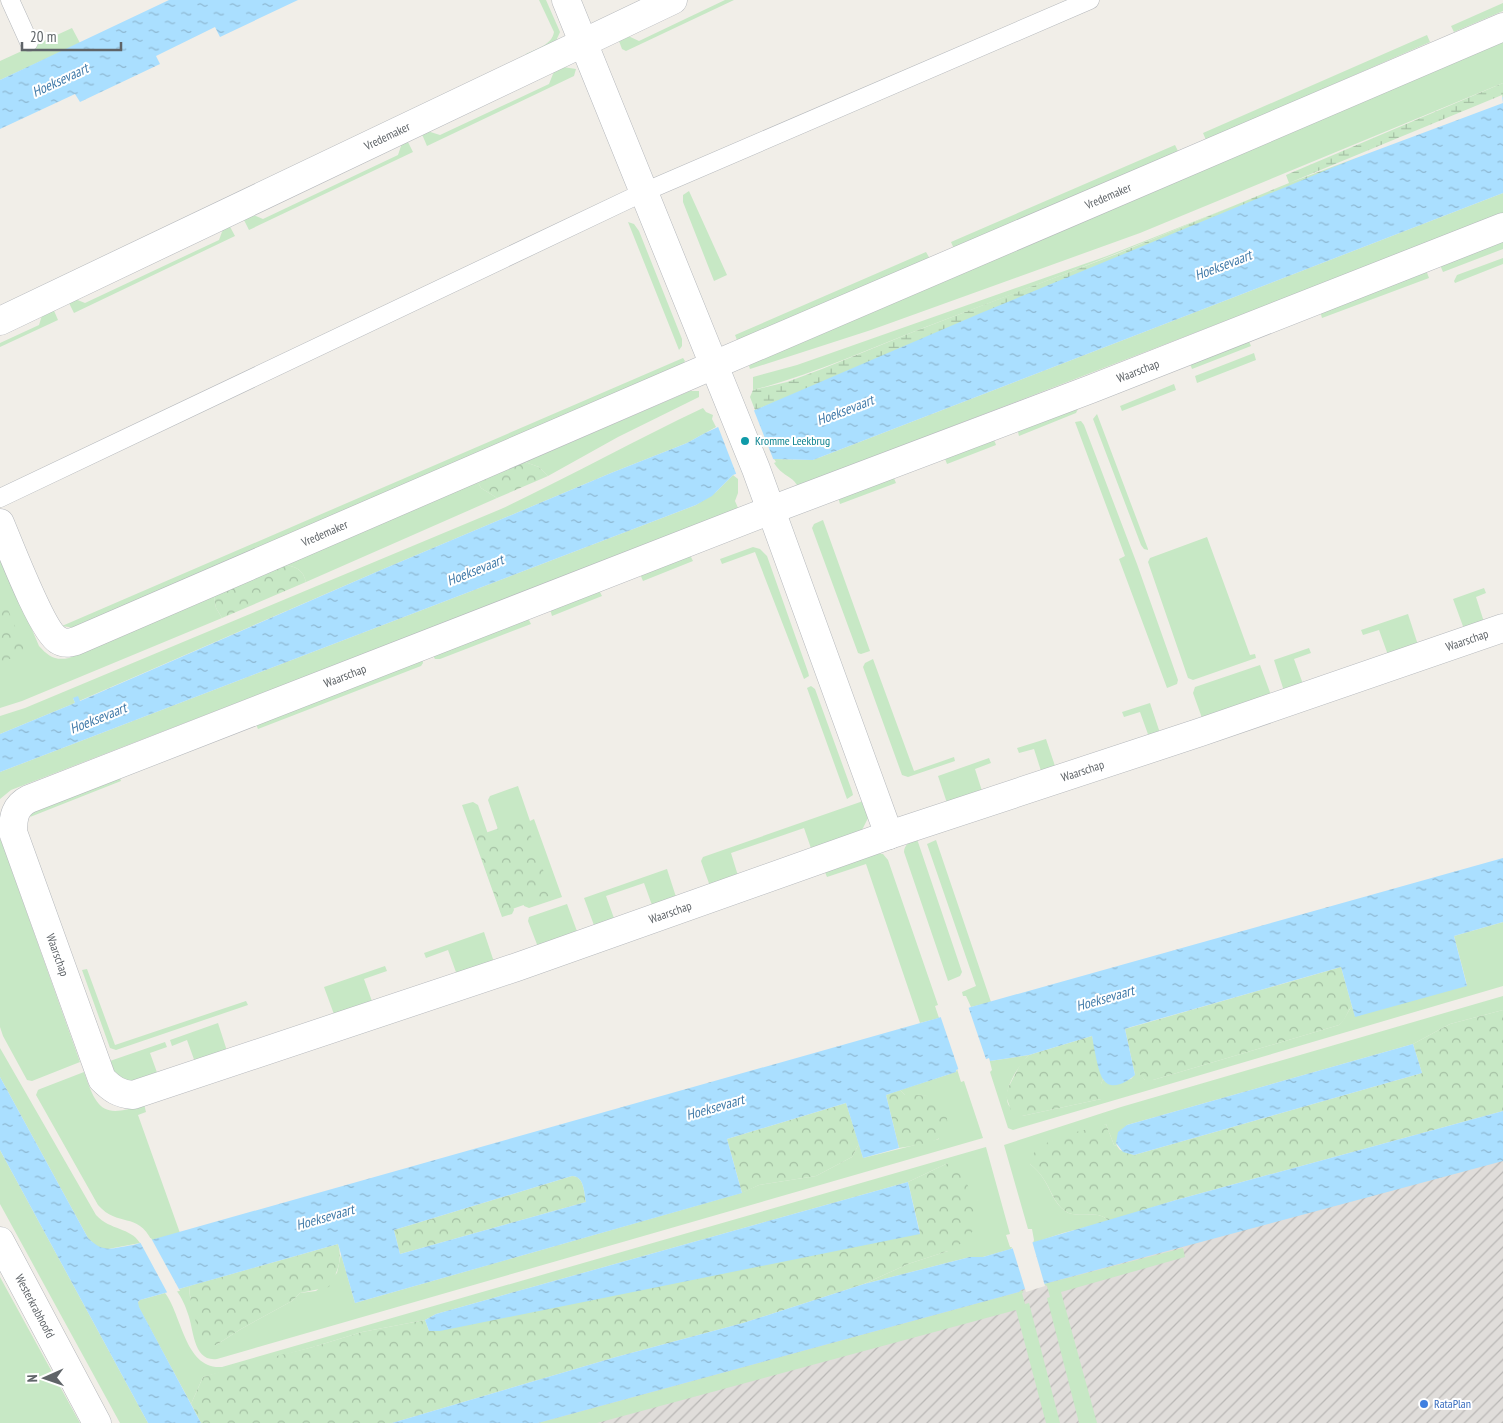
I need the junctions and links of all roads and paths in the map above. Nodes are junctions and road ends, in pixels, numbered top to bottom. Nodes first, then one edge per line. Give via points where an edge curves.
1 (10, 0) edge
2 (566, 0) edge
3 (673, 0) edge
4 (1090, 0) edge
5 (1503, 27) edge
6 (29, 42) dead end
7 (584, 42) junction
8 (644, 192) junction
9 (1503, 227) edge
10 (0, 321) edge
11 (714, 365) junction
12 (0, 498) edge
13 (771, 510) junction
14 (0, 523) edge
15 (1503, 628) edge
16 (889, 835) junction
17 (0, 1242) edge
18 (97, 1423) edge

1 - 6 lane
2 - 7 street
3 - 7 street, Vredemaker
4 - 8 lane
5 - 11 street, Vredemaker
7 - 8 street
7 - 10 street, Vredemaker
8 - 11 street
8 - 12 lane
9 - 13 street, Waarschap via 1091,389
11 - 13 street
11 - 14 street, Vredemaker via 65,644 57,640 45,625
13 - 16 street
13 - 16 street, Waarschap via 22,802 16,810 13,832 96,1065 111,1089 134,1095 517,967
15 - 16 street, Waarschap
17 - 18 street, Westerkrabhoofd

